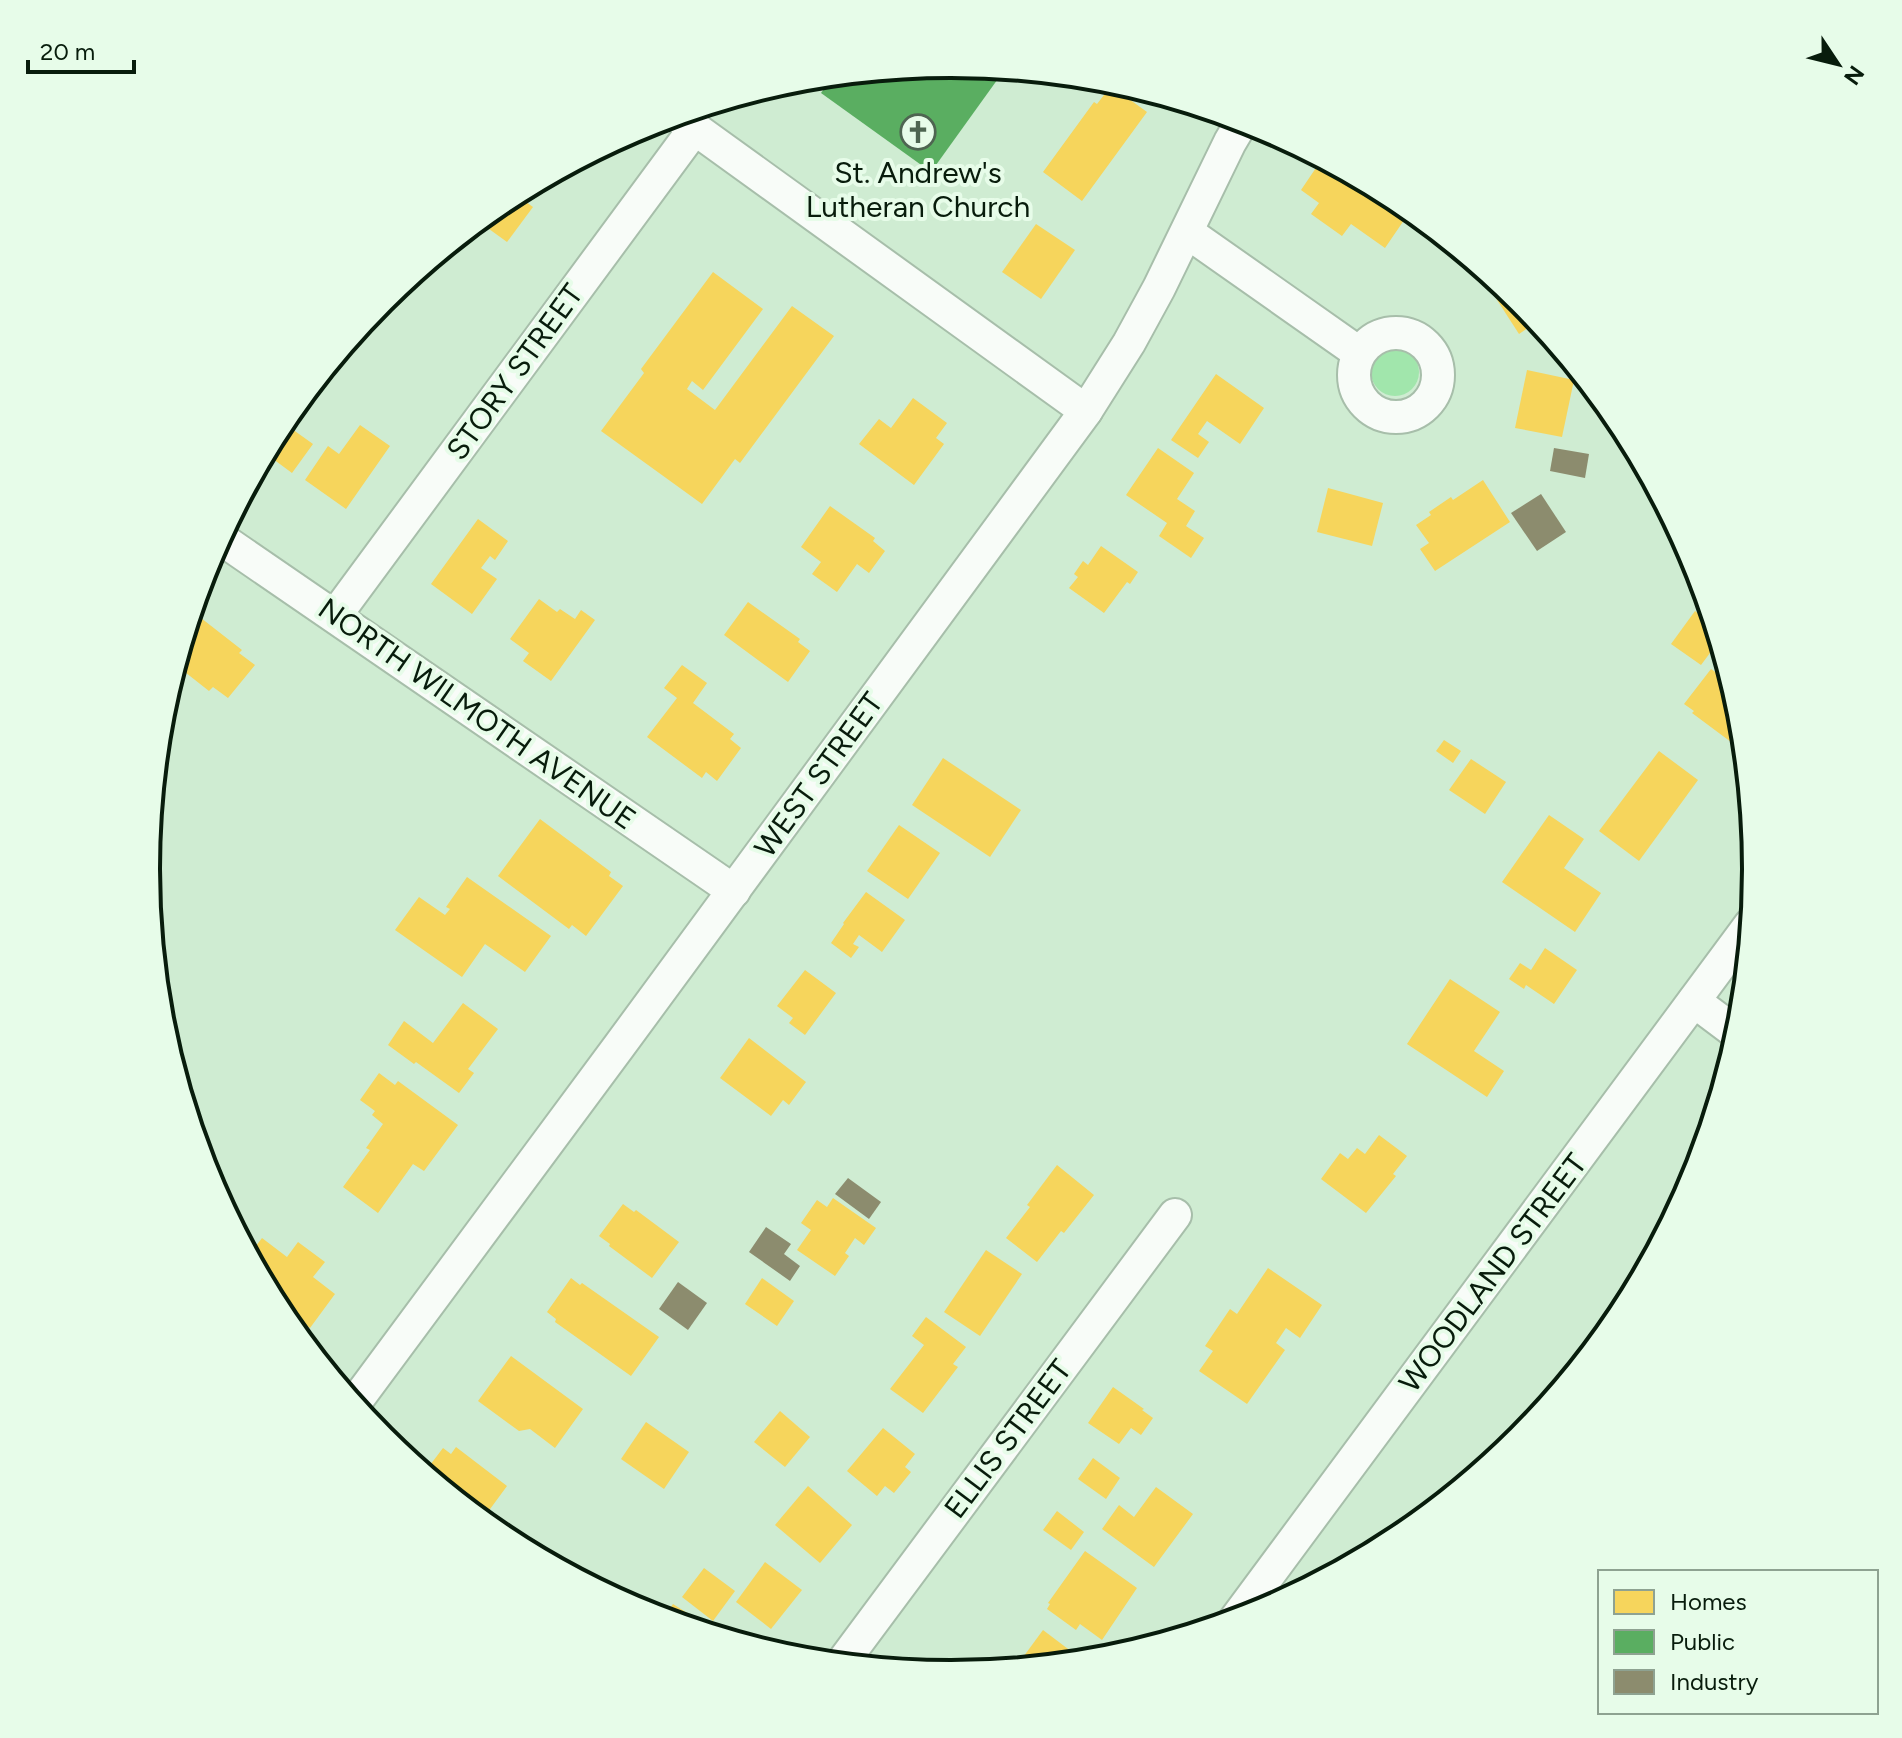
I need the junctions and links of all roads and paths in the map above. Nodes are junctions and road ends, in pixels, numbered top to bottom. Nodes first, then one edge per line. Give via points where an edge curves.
1 (688, 123) edge
2 (684, 125) edge
3 (1236, 131) edge
4 (1187, 232) junction
5 (1359, 353) dead end
6 (1086, 411) junction
7 (230, 545) edge
8 (335, 616) junction
9 (734, 891) junction
10 (1738, 941) edge
11 (1694, 1001) junction
12 (1726, 1025) edge
13 (1175, 1215) dead end
14 (360, 1395) edge
15 (1248, 1602) edge
16 (849, 1653) edge

1 - 6 street
2 - 8 street, STORY STREET
3 - 4 street, WEST STREET
4 - 5 street
4 - 6 street, WEST STREET via 1129,343
6 - 9 street, WEST STREET
7 - 8 street, NORTH WILMOTH AVENUE
8 - 9 street, NORTH WILMOTH AVENUE
9 - 14 street, WEST STREET
10 - 11 street, WOODLAND STREET
11 - 12 street
11 - 15 street, WOODLAND STREET
13 - 16 street, ELLIS STREET

